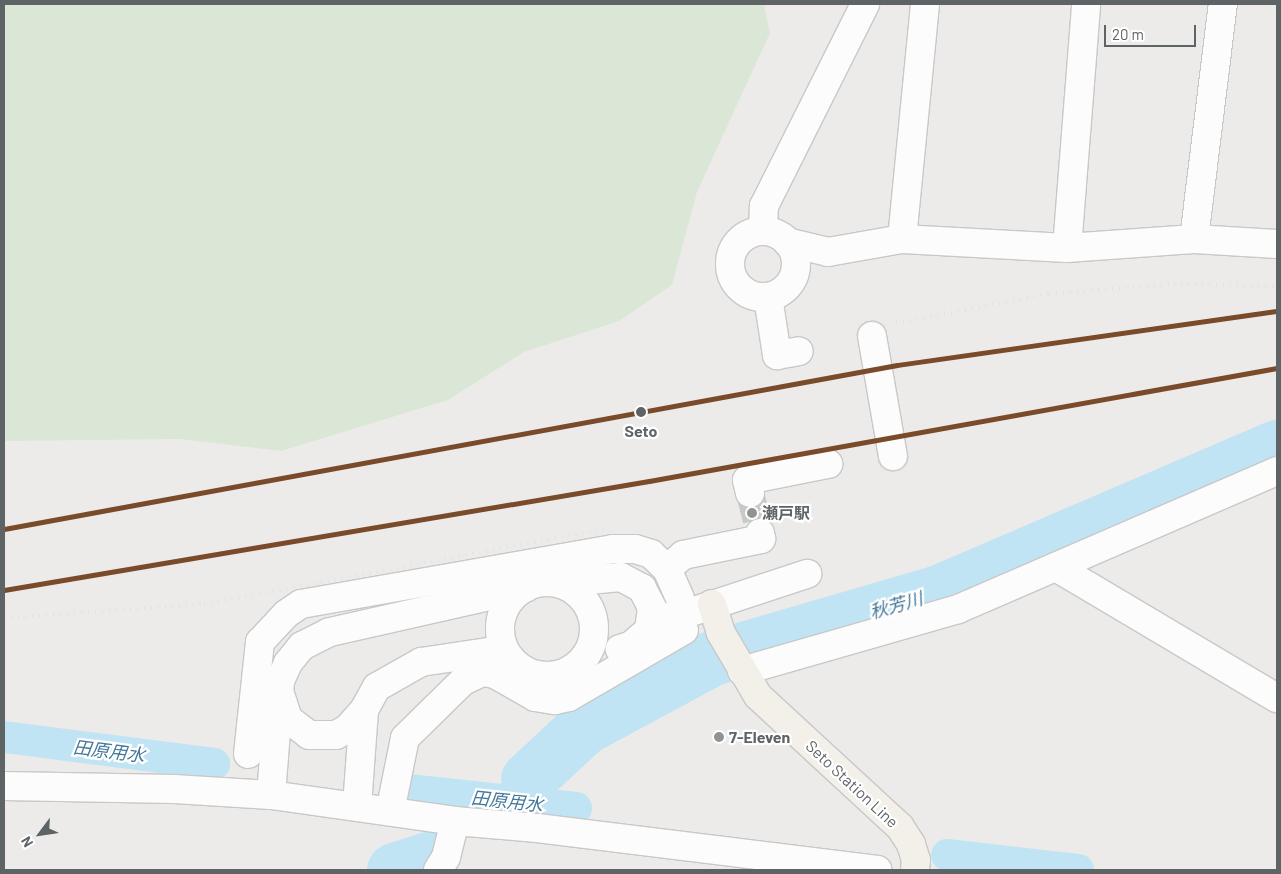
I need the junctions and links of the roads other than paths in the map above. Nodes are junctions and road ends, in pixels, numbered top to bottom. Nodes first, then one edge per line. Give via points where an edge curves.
1 (865, 4) edge
2 (925, 4) edge
3 (1086, 4) edge
4 (1223, 4) edge
5 (762, 231) junction
6 (902, 239) junction
7 (1194, 239) junction
8 (787, 242) junction
9 (1277, 244) edge
10 (1067, 248) junction
11 (828, 252) junction
12 (793, 278) junction
13 (768, 297) junction
14 (872, 336) dead end
15 (799, 351) dead end
16 (893, 456) dead end
17 (828, 464) dead end
18 (1277, 471) edge
19 (750, 493) tunnel mouth
20 (760, 533) dead end
21 (1056, 567) junction
22 (667, 569) junction
23 (807, 574) dead end
24 (557, 583) junction
25 (525, 588) junction
26 (680, 598) dead end
27 (712, 604) junction
28 (652, 619) junction
29 (684, 630) dead end
30 (512, 661) junction
31 (579, 665) junction
32 (742, 671) junction
33 (279, 692) junction
34 (1277, 698) edge
35 (364, 710) junction
36 (248, 754) dead end
37 (4, 786) edge
38 (270, 795) junction
39 (393, 797) dead end
40 (357, 806) junction
41 (455, 821) junction
42 (438, 870) edge
43 (877, 870) edge
44 (915, 870) edge

1 - 5 street via 764,206
2 - 6 street
3 - 10 street
4 - 7 street
5 - 8 street via 773,233
5 - 13 street via 752,233 735,245 730,266 732,276 746,293
6 - 10 street
6 - 11 street
7 - 9 street
7 - 10 street
8 - 11 street
8 - 12 street via 794,255
11 - 12 street
12 - 13 street via 783,290
13 - 15 street via 777,355
14 - 16 street
17 - 19 street via 747,480
18 - 21 street
20 - 22 street via 762,539 683,555
21 - 32 street via 958,609
21 - 34 street
22 - 26 street
22 - 36 street via 651,554 635,549 613,549 301,604 286,614 260,642
23 - 27 street
24 - 25 street via 540,583
24 - 28 street via 610,578 633,581 649,597
24 - 31 street via 582,598 594,624 594,640
25 - 30 street via 506,608 501,621 504,649
25 - 33 street via 330,632 302,646 288,663
27 - 28 street via 682,615
27 - 32 main road, Seto Station Line via 721,633
28 - 31 street via 649,630 632,645
29 - 39 street via 569,697 555,700 535,697 482,672 463,681 405,738
30 - 31 street via 537,676 552,676
30 - 35 street via 489,652 420,662 377,687
32 - 44 main road, Seto Station Line via 758,696 900,827 911,844 916,860
33 - 35 street via 288,719 310,735 336,735 347,729
33 - 38 street
35 - 40 street
37 - 38 street via 174,789
38 - 40 street
40 - 41 street
41 - 42 street via 446,857
41 - 43 street via 537,828

